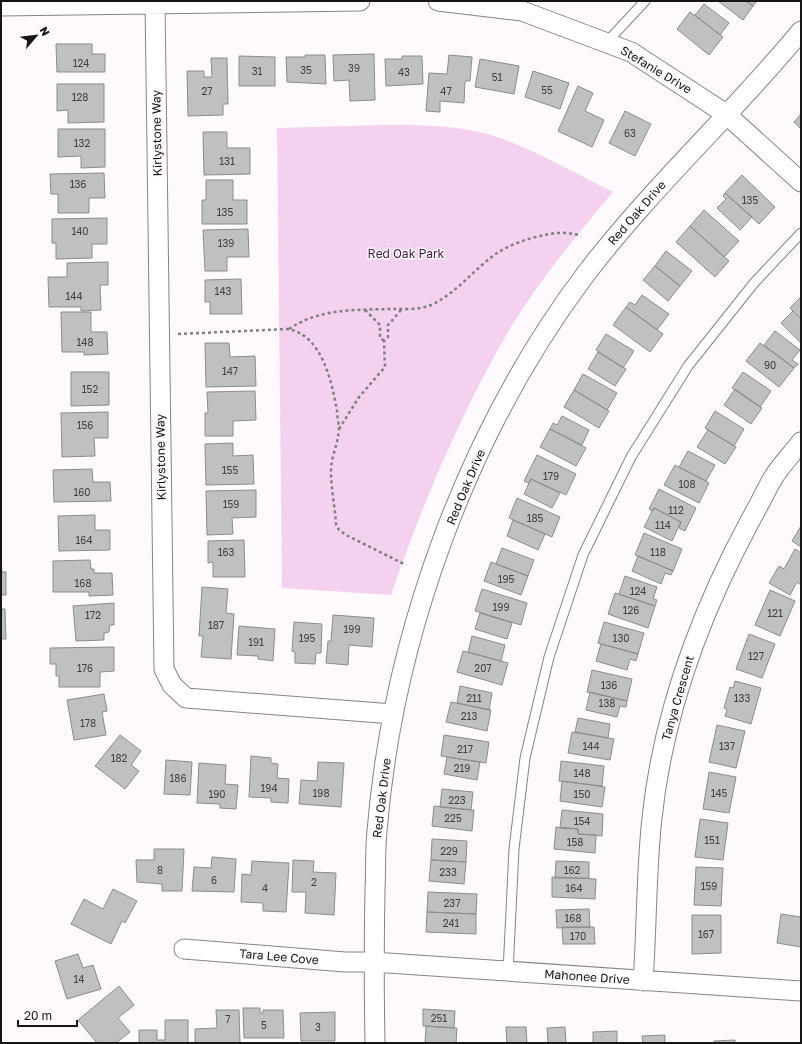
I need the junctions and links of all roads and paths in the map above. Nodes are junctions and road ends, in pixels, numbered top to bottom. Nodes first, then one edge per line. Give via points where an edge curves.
1 (360, 1) edge
2 (438, 1) edge
3 (645, 1) edge
4 (155, 3) edge
5 (1, 6) edge
6 (801, 31) edge
7 (607, 42) junction
8 (726, 114) junction
9 (801, 182) edge
10 (801, 233) edge
11 (581, 236) dead end
12 (402, 309) junction
13 (364, 310) junction
14 (289, 329) junction
15 (159, 335) junction
16 (384, 341) junction
17 (339, 429) junction
18 (801, 442) edge
19 (406, 565) dead end
20 (393, 714) junction
21 (184, 949) dead end
22 (373, 962) junction
23 (508, 972) junction
24 (643, 981) junction
25 (801, 991) edge
26 (375, 1043) edge

1 - 4 street
2 - 7 street, Stefanie Drive via 522,11
3 - 7 lane
4 - 5 street
4 - 15 street, Kirlystone Way
6 - 8 street, Red Oak Drive
7 - 8 street, Stefanie Drive via 631,52
8 - 9 street, Stefanie Drive
8 - 20 street, Red Oak Drive via 644,202 584,276 533,351 490,429 454,511 423,596
10 - 23 lane via 754,283 688,366 631,457 584,556 549,657 525,758 514,849
11 - 12 path via 552,233 516,244 498,252 454,290 429,306
12 - 13 path
12 - 16 path via 388,325 388,337
13 - 14 path via 329,312
13 - 16 path via 380,325 380,338
14 - 15 path
14 - 17 path via 298,331 319,355 334,392
15 - 20 street, Kirlystone Way via 164,669 172,685 186,698
16 - 17 path via 385,367 359,397
17 - 19 path via 332,456 331,473 336,524 339,530 348,536
18 - 24 street, Tanya Crescent via 774,478 725,568 704,616 677,695 662,755 652,816
20 - 22 street, Red Oak Drive via 377,832
21 - 22 street, Tara Lee Cove
22 - 23 street, Mahonee Drive
22 - 26 street, Red Oak Drive
23 - 24 street, Mahonee Drive
24 - 25 street, Mahonee Drive

